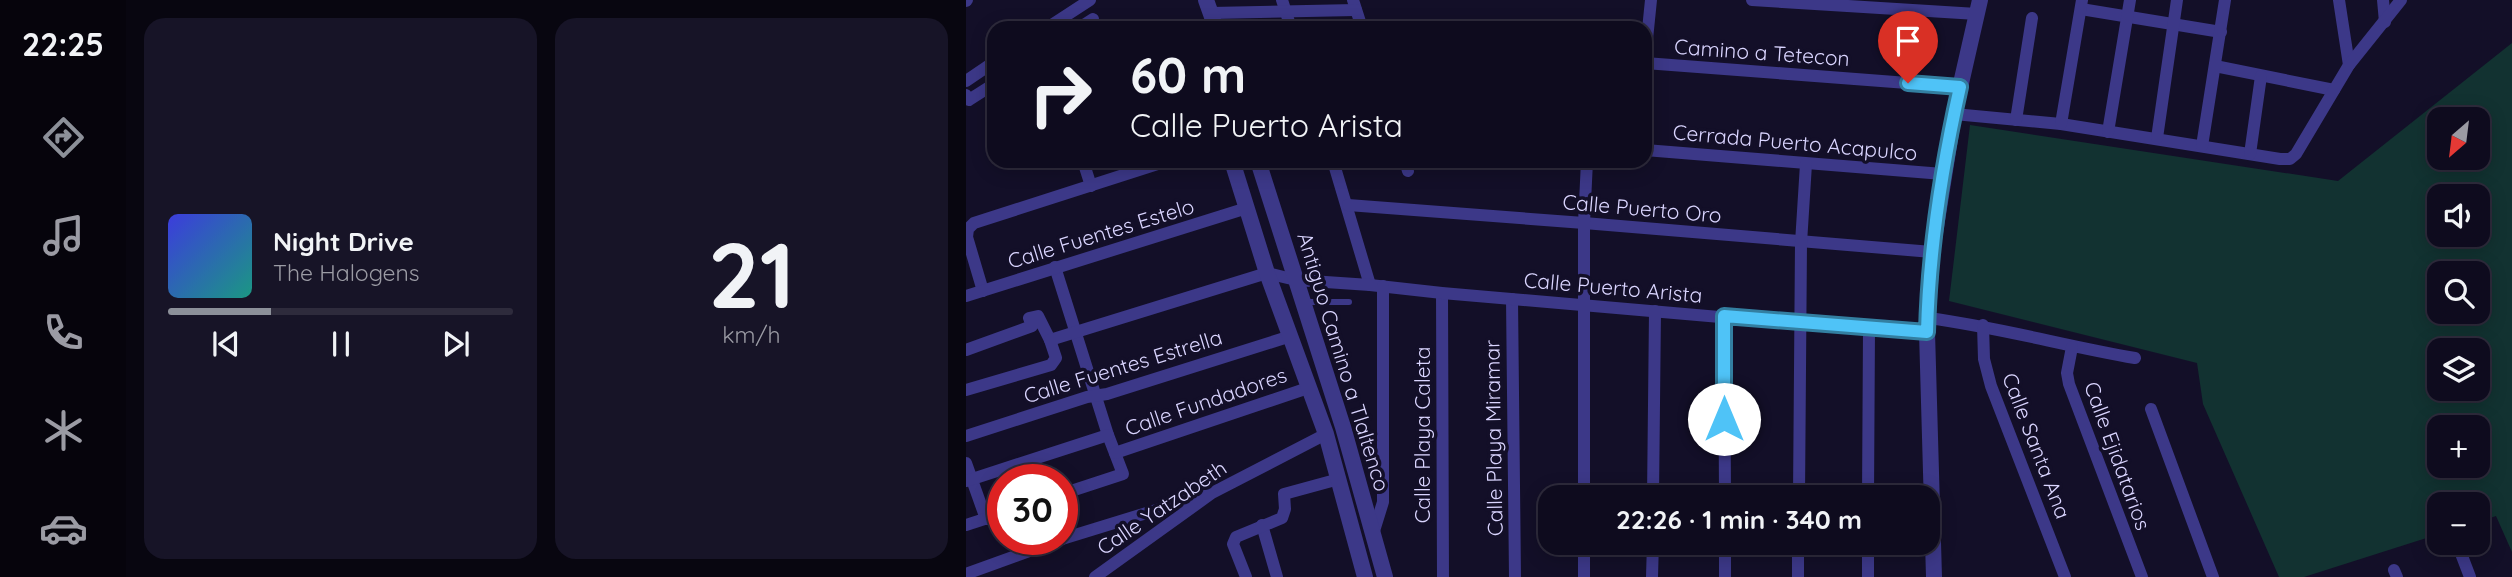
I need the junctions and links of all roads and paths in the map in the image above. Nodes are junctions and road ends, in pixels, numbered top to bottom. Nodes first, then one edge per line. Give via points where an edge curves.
1 (1090, 0) edge
2 (1651, 0) edge
3 (1752, 0) edge
4 (2130, 0) edge
5 (2177, 0) edge
6 (2225, 0) edge
7 (2339, 0) edge
8 (2383, 0) edge
9 (2401, 0) edge
10 (1283, 5) edge
11 (1354, 5) edge
12 (2081, 5) edge
13 (1979, 7) edge
14 (1211, 14) edge
15 (2128, 17) junction
16 (2032, 18) dead end
17 (1093, 19) dead end
18 (1058, 21) edge
19 (1090, 21) edge
20 (1649, 21) edge
21 (2385, 22) junction
22 (2174, 24) junction
23 (2221, 32) junction
24 (1652, 62) edge
25 (2349, 65) junction
26 (2216, 66) junction
27 (987, 67) edge
28 (2261, 76) junction
29 (966, 81) edge
30 (1960, 87) junction
31 (987, 88) edge
32 (2334, 90) junction
33 (967, 99) edge
34 (1954, 114) junction
35 (2016, 120) junction
36 (2061, 124) junction
37 (2108, 132) junction
38 (2157, 138) junction
39 (2202, 146) junction
40 (1652, 151) edge
41 (2250, 153) junction
42 (1806, 164) junction
43 (1085, 168) edge
44 (1139, 168) edge
45 (1234, 168) edge
46 (1260, 168) edge
47 (1336, 168) edge
48 (1587, 168) edge
49 (1943, 174) junction
50 (1091, 186) junction
51 (1348, 205) junction
52 (1247, 208) junction
53 (1584, 223) junction
54 (1801, 243) junction
55 (1932, 252) junction
56 (1055, 267) junction
57 (1267, 273) junction
58 (1296, 280) junction
59 (1376, 286) junction
60 (983, 291) junction
61 (1442, 293) junction
62 (966, 296) edge
63 (1512, 299) junction
64 (1302, 302) junction
65 (1349, 302) dead end
66 (1584, 304) junction
67 (1655, 311) junction
68 (1724, 316) junction
69 (1800, 324) junction
70 (1928, 325) junction
71 (1983, 325) junction
72 (1869, 329) junction
73 (1077, 331) junction
74 (1291, 336) junction
75 (1051, 340) junction
76 (2072, 348) junction
77 (966, 351) edge
78 (2135, 358) dead end
79 (1308, 388) junction
80 (966, 390) edge
81 (1097, 396) junction
82 (2151, 409) dead end
83 (1326, 434) junction
84 (1108, 435) junction
85 (966, 436) edge
86 (1115, 453) junction
87 (966, 463) edge
88 (1339, 479) junction
89 (969, 481) edge
90 (1584, 485) edge
91 (1653, 485) edge
92 (1725, 485) edge
93 (1799, 485) edge
94 (1868, 485) edge
95 (1078, 489) edge
96 (1212, 493) junction
97 (986, 519) joint
98 (966, 525) edge
99 (1262, 525) junction
100 (1374, 531) junction
101 (1078, 534) edge
102 (1018, 555) edge
103 (1584, 555) edge
104 (1653, 555) edge
105 (1725, 555) edge
106 (1798, 555) edge
107 (1868, 555) edge
108 (2462, 555) edge
109 (966, 574) edge
110 (1095, 577) edge
111 (1246, 577) edge
112 (1278, 577) edge
113 (1365, 577) edge
114 (1385, 577) edge
115 (1443, 577) edge
116 (1515, 577) edge
117 (1584, 577) edge
118 (1652, 577) edge
119 (1725, 577) edge
120 (1798, 577) edge
121 (1868, 577) edge
122 (1934, 577) edge
123 (2065, 577) edge
124 (2142, 577) edge
125 (2213, 577) edge
126 (2470, 577) edge

1 - 18 street
2 - 20 street
3 - 13 street
4 - 15 street
5 - 22 street
6 - 23 street
7 - 25 street
8 - 21 street
9 - 21 street
10 - 11 street
10 - 14 street
12 - 15 street
12 - 36 street
13 - 30 street
15 - 22 street
15 - 37 street
16 - 35 street
17 - 19 street
21 - 25 street
22 - 23 street
22 - 38 street
23 - 26 street
24 - 30 street, Camino a Tetecon
25 - 32 street
26 - 28 street
26 - 39 street
27 - 29 street
28 - 32 street
28 - 41 street
30 - 34 street
31 - 33 street
32 - 41 street via 2290,159
34 - 35 street
34 - 49 street
35 - 36 street
36 - 37 street
37 - 38 street
38 - 39 street
39 - 41 street
40 - 42 street, Cerrada Puerto Acapulco
42 - 49 street, Cerrada Puerto Acapulco
42 - 54 street
43 - 50 street
44 - 50 street
45 - 52 street
46 - 58 street, Antiguo Camino a Tlaltenco
47 - 51 street
48 - 53 street
49 - 55 street
50 - 60 street via 974,223 967,237
51 - 53 street, Calle Puerto Oro
51 - 59 street
52 - 56 street, Calle Fuentes Estelo
52 - 57 street
53 - 54 street, Calle Puerto Oro
53 - 66 street
54 - 55 street, Calle Puerto Oro
54 - 69 street
55 - 70 street
56 - 60 street, Calle Fuentes Estelo
56 - 73 street
57 - 58 street
57 - 73 street
57 - 74 street
58 - 59 street, Calle Puerto Arista
58 - 64 street, Antiguo Camino a Tlaltenco
59 - 61 street, Calle Puerto Arista
59 - 100 street via 1383,502
60 - 62 street, Calle Fuentes Estelo
61 - 63 street, Calle Puerto Arista
61 - 115 street, Calle Playa Caleta
63 - 66 street, Calle Puerto Arista
63 - 116 street, Calle Playa Miramar
64 - 65 lane
64 - 100 street, Antiguo Camino a Tlaltenco
66 - 67 street, Calle Puerto Arista
66 - 90 street
67 - 68 street, Calle Puerto Arista
67 - 91 street
68 - 69 street, Calle Puerto Arista
68 - 92 street
69 - 72 street, Calle Puerto Arista
69 - 93 street
70 - 71 street, Calle Puerto Arista
70 - 72 street, Calle Puerto Arista
70 - 122 street
71 - 76 street, Calle Puerto Arista
71 - 123 street, Calle Santa Ana via 1991,386
72 - 94 street
73 - 75 street
73 - 81 street
74 - 79 street
74 - 81 street, Calle Fuentes Estrella
75 - 77 street via 1038,316 1029,318 1032,326
75 - 80 street via 1055,363
76 - 78 street, Calle Puerto Arista
76 - 124 street, Calle Ejidatarios via 2069,384
79 - 83 street
79 - 86 street, Calle Fundadores
81 - 84 street
81 - 85 street, Calle Fuentes Estrella
82 - 125 street
83 - 88 street
83 - 96 street, Calle Yatzabeth
84 - 86 street
84 - 89 street, Calle Fundadores
86 - 95 street via 1123,474
87 - 89 street
88 - 99 street via 1284,495 1282,517
88 - 113 street
89 - 97 street
96 - 101 street
96 - 110 street, Calle Yatzabeth
97 - 98 street
99 - 111 street via 1234,540
99 - 112 street
100 - 114 street, Antiguo Camino a Tlaltenco
102 - 109 street
103 - 117 street
104 - 118 street
105 - 119 street
106 - 120 street
107 - 121 street
108 - 126 street

